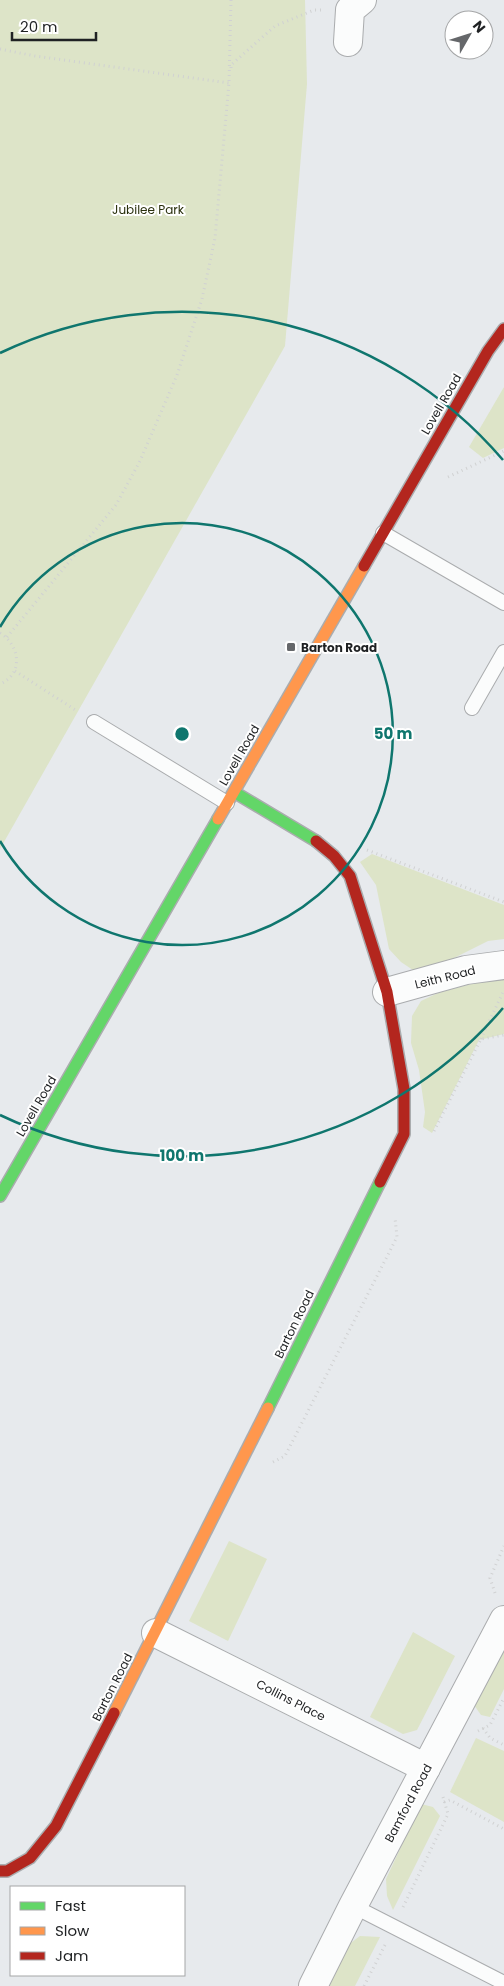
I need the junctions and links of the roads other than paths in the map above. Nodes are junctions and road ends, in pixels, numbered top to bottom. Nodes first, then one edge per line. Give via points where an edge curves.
1 (356, 5) edge
2 (348, 42) dead end
3 (504, 329) edge
4 (383, 533) junction
5 (504, 602) edge
6 (504, 652) edge
7 (472, 708) dead end
8 (94, 722) road end
9 (230, 797) junction
10 (504, 965) edge
11 (387, 992) junction
12 (0, 1196) edge
13 (501, 1608) edge
14 (156, 1633) junction
15 (426, 1768) junction
16 (0, 1871) edge
17 (353, 1906) junction
18 (504, 1983) edge
19 (313, 1986) edge

1 - 2 street
3 - 4 street, Lovell Road via 488,351
4 - 5 lane
4 - 9 street, Lovell Road
6 - 7 lane
8 - 9 lane
9 - 11 street, Barton Road via 316,841 334,856 350,876
9 - 12 street, Lovell Road
10 - 11 street, Leith Road via 466,970
11 - 14 street, Barton Road via 404,1089 404,1134
13 - 15 street, Bamford Road
14 - 15 street, Collins Place
14 - 16 street, Barton Road via 56,1826 30,1858 7,1871
15 - 17 street, Bamford Road
17 - 18 lane
17 - 19 street, Bamford Road

